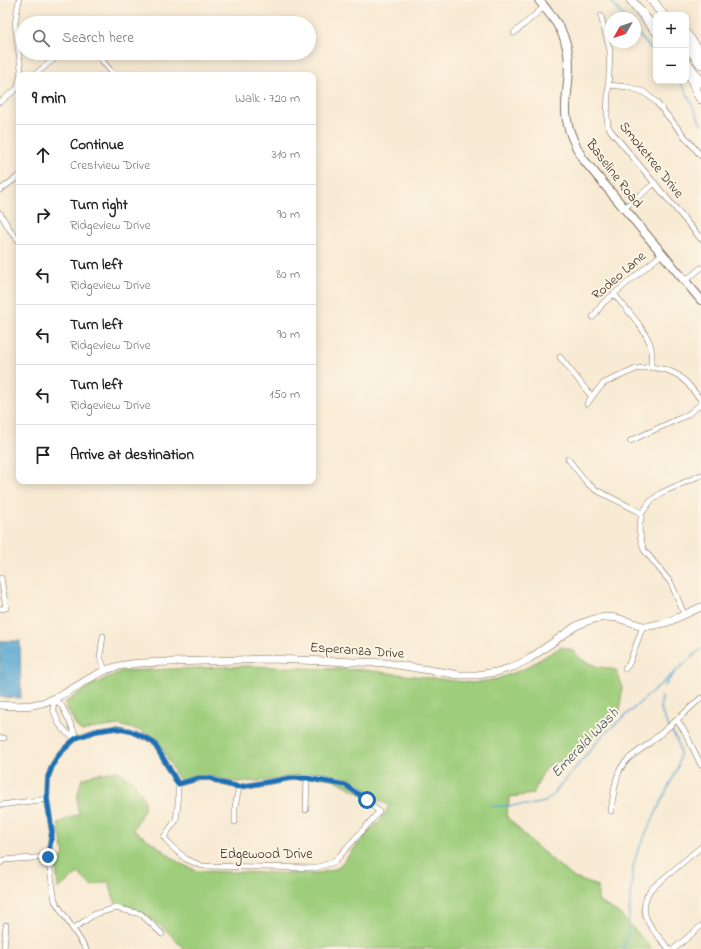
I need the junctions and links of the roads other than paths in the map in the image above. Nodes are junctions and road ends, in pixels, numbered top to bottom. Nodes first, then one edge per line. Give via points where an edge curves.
1 (19, 0) edge
2 (539, 0) edge
3 (631, 0) edge
4 (637, 0) edge
5 (652, 0) edge
6 (660, 0) edge
7 (544, 7) junction
8 (661, 12) edge
9 (669, 12) edge
10 (16, 16) edge
11 (601, 16) dead end
12 (16, 17) edge
13 (653, 20) edge
14 (653, 27) edge
15 (16, 31) edge
16 (514, 33) dead end
17 (689, 38) edge
18 (689, 48) edge
19 (701, 54) edge
20 (20, 60) edge
21 (53, 60) edge
22 (102, 60) edge
23 (701, 64) edge
24 (689, 66) edge
25 (20, 72) edge
26 (38, 72) edge
27 (112, 72) edge
28 (689, 73) edge
29 (689, 74) edge
30 (701, 82) edge
31 (609, 85) junction
32 (701, 88) edge
33 (16, 89) edge
34 (701, 99) edge
35 (0, 102) edge
36 (701, 156) edge
37 (16, 178) edge
38 (655, 183) junction
39 (0, 190) edge
40 (624, 208) junction
41 (0, 214) edge
42 (16, 237) edge
43 (701, 239) edge
44 (662, 254) junction
45 (701, 268) edge
46 (685, 282) junction
47 (614, 294) junction
48 (701, 300) edge
49 (593, 317) dead end
50 (560, 357) dead end
51 (651, 366) junction
52 (592, 397) junction
53 (701, 400) edge
54 (587, 404) dead end
55 (701, 404) edge
56 (630, 441) dead end
57 (568, 459) dead end
58 (701, 475) edge
59 (642, 513) junction
60 (2, 578) dead end
61 (701, 607) edge
62 (0, 609) edge
63 (684, 614) junction
64 (643, 626) junction
65 (103, 636) dead end
66 (625, 669) dead end
67 (105, 670) junction
68 (701, 698) edge
69 (54, 699) junction
70 (0, 705) edge
71 (677, 720) junction
72 (69, 721) junction
73 (62, 727) junction
74 (76, 738) junction
75 (701, 765) edge
76 (307, 778) junction
77 (178, 784) junction
78 (239, 787) junction
79 (47, 799) junction
80 (0, 805) edge
81 (306, 810) dead end
82 (611, 811) dead end
83 (235, 822) dead end
84 (701, 847) edge
85 (48, 857) junction
86 (0, 863) edge
87 (6, 925) dead end
88 (701, 926) edge
89 (73, 929) junction
90 (162, 934) dead end
91 (4, 949) edge
92 (86, 949) edge
93 (669, 949) edge
94 (674, 949) edge

1 - 10 street
2 - 7 main road, Baseline Road
3 - 14 highway
4 - 13 highway
5 - 8 highway
6 - 9 highway
7 - 16 street
7 - 40 main road, Baseline Road via 557,23 566,44 569,67 566,107 571,136 583,159
11 - 31 street, Smoketree Drive via 610,52
12 - 15 street
17 - 19 highway
18 - 23 highway
20 - 25 street
21 - 26 street
22 - 27 street
24 - 30 highway
28 - 32 highway
29 - 34 highway
31 - 36 street via 644,92 656,102
31 - 38 street, Smoketree Drive via 606,118 608,126
33 - 35 street
37 - 39 street
38 - 40 street
38 - 43 street, Smoketree Drive
40 - 44 main road, Baseline Road
41 - 42 street
44 - 46 main road, Baseline Road
44 - 47 street, Rodeo Lane
45 - 46 street
46 - 48 main road, Baseline Road
47 - 49 street, Rodeo Lane via 603,303
47 - 51 street via 648,338
50 - 52 street
51 - 52 street via 636,369 604,383
51 - 53 street via 678,375
52 - 54 street
55 - 56 street via 687,415
57 - 59 street via 596,490
58 - 59 street via 661,493
59 - 63 street via 639,529 644,550 671,583
60 - 62 street via 6,608
61 - 63 main road, Esperanza Drive
63 - 64 main road, Esperanza Drive via 668,622
64 - 66 street
64 - 67 main road, Esperanza Drive via 617,618 590,620 576,626 524,662 477,675 460,675 385,663 269,659 140,662
65 - 67 street via 100,657
67 - 69 main road, Esperanza Drive
68 - 71 street
69 - 70 main road, Esperanza Drive via 21,706
69 - 72 street via 62,706
69 - 73 street via 53,709
71 - 75 street
71 - 82 street via 624,764 616,781
72 - 73 street via 66,727
72 - 74 street
73 - 74 street
74 - 77 street via 115,728 146,738 154,743
74 - 79 street via 60,753 53,764 48,777
76 - 77 street, Edgewood Drive via 345,785 379,812 334,862 315,868 202,866 186,859 164,837 176,820
76 - 78 street via 291,778
76 - 81 street
77 - 78 street via 199,778 210,778
78 - 83 street
79 - 80 street
79 - 85 street via 52,832
84 - 93 street via 650,890 646,897 644,911 649,924
85 - 86 street via 4,860
85 - 89 street via 55,901
87 - 91 street
88 - 94 street
89 - 90 street via 95,914 116,908 142,914
89 - 92 street

